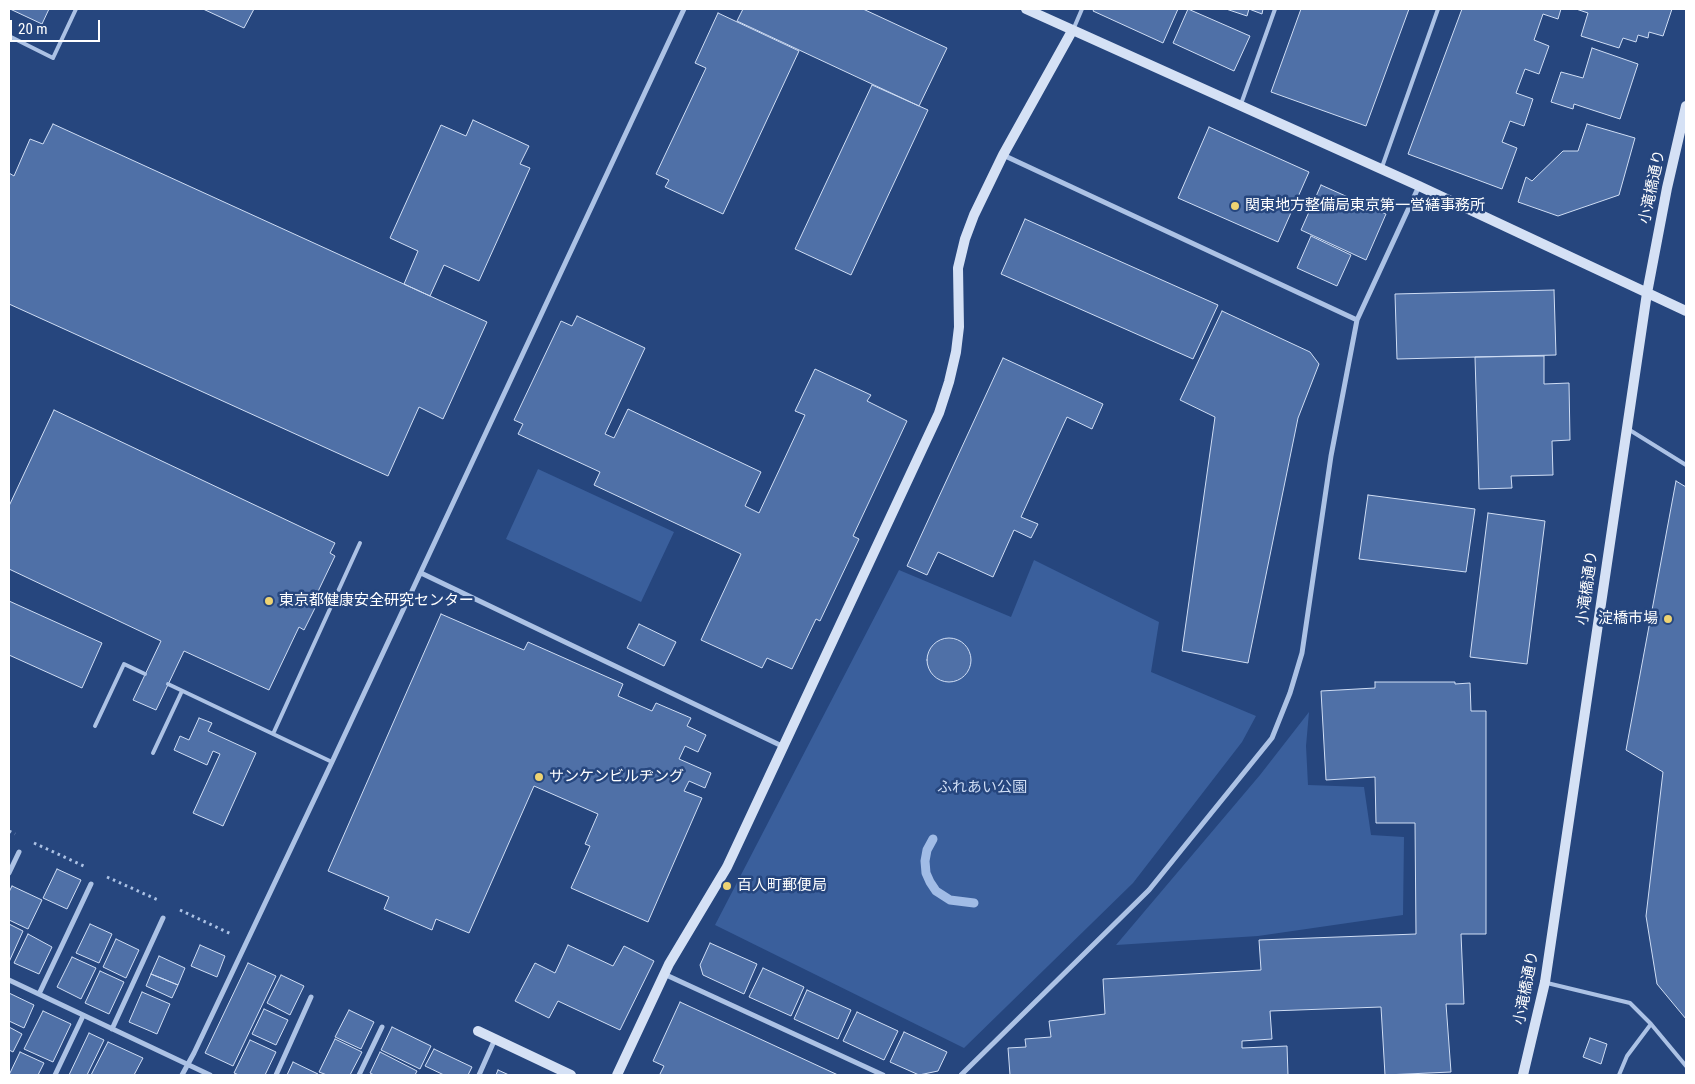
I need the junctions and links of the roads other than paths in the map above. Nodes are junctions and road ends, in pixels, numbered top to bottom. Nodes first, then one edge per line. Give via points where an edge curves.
1 (76, 9) edge
2 (684, 9) edge
3 (1026, 9) edge
4 (1082, 9) edge
5 (1275, 9) edge
6 (1438, 9) edge
7 (1072, 31) junction
8 (9, 36) edge
9 (1241, 104) junction
10 (1686, 106) edge
11 (1003, 155) junction
12 (1381, 169) junction
13 (1419, 186) junction
14 (1647, 292) junction
15 (1686, 311) edge
16 (1358, 320) junction
17 (1626, 428) junction
18 (1686, 465) edge
19 (360, 542) dead end
20 (421, 572) junction
21 (145, 674) dead end
22 (168, 684) dead end
23 (182, 691) junction
24 (94, 726) dead end
25 (273, 734) junction
26 (784, 747) junction
27 (153, 753) dead end
28 (332, 762) junction
29 (19, 852) dead end
30 (9, 873) edge
31 (91, 884) dead end
32 (163, 918) dead end
33 (664, 974) junction
34 (9, 980) edge
35 (1545, 982) junction
36 (39, 994) junction
37 (311, 997) dead end
38 (83, 1016) junction
39 (1651, 1024) junction
40 (382, 1027) dead end
41 (112, 1029) junction
42 (478, 1031) dead end
43 (496, 1039) junction
44 (188, 1064) junction
45 (1686, 1066) edge
46 (55, 1075) edge
47 (182, 1075) edge
48 (210, 1075) edge
49 (276, 1075) edge
50 (360, 1075) edge
51 (479, 1075) edge
52 (571, 1075) edge
53 (617, 1075) edge
54 (883, 1075) edge
55 (960, 1075) edge
56 (1523, 1075) edge
57 (1618, 1075) edge

1 - 8 lane via 53,58
2 - 20 street
3 - 7 street
4 - 7 lane
5 - 9 lane
6 - 12 lane
7 - 9 street
7 - 11 street
9 - 12 street
10 - 14 street, 小滝橋通り
11 - 16 street
11 - 26 street via 974,215 958,268 956,352 939,413
12 - 13 street
13 - 14 street
13 - 16 street
14 - 15 street
14 - 17 street, 小滝橋通り
16 - 55 street via 1331,456 1302,653 1272,738 1149,890
17 - 18 lane
17 - 35 street, 小滝橋通り
19 - 25 lane
20 - 26 street
20 - 28 street
21 - 24 lane via 124,664
22 - 23 lane
23 - 25 lane
23 - 27 lane
25 - 28 lane
26 - 33 street via 727,867
28 - 44 street
29 - 30 street
31 - 36 street
32 - 41 street
33 - 53 street
33 - 54 street
34 - 36 street
35 - 39 lane via 1630,1002
35 - 56 street, 小滝橋通り
36 - 38 street
37 - 49 street
38 - 41 street
38 - 46 street
39 - 45 lane
39 - 57 lane via 1627,1056
40 - 50 street
41 - 44 street
42 - 43 street
43 - 51 street
43 - 52 street
44 - 47 street
44 - 48 street

